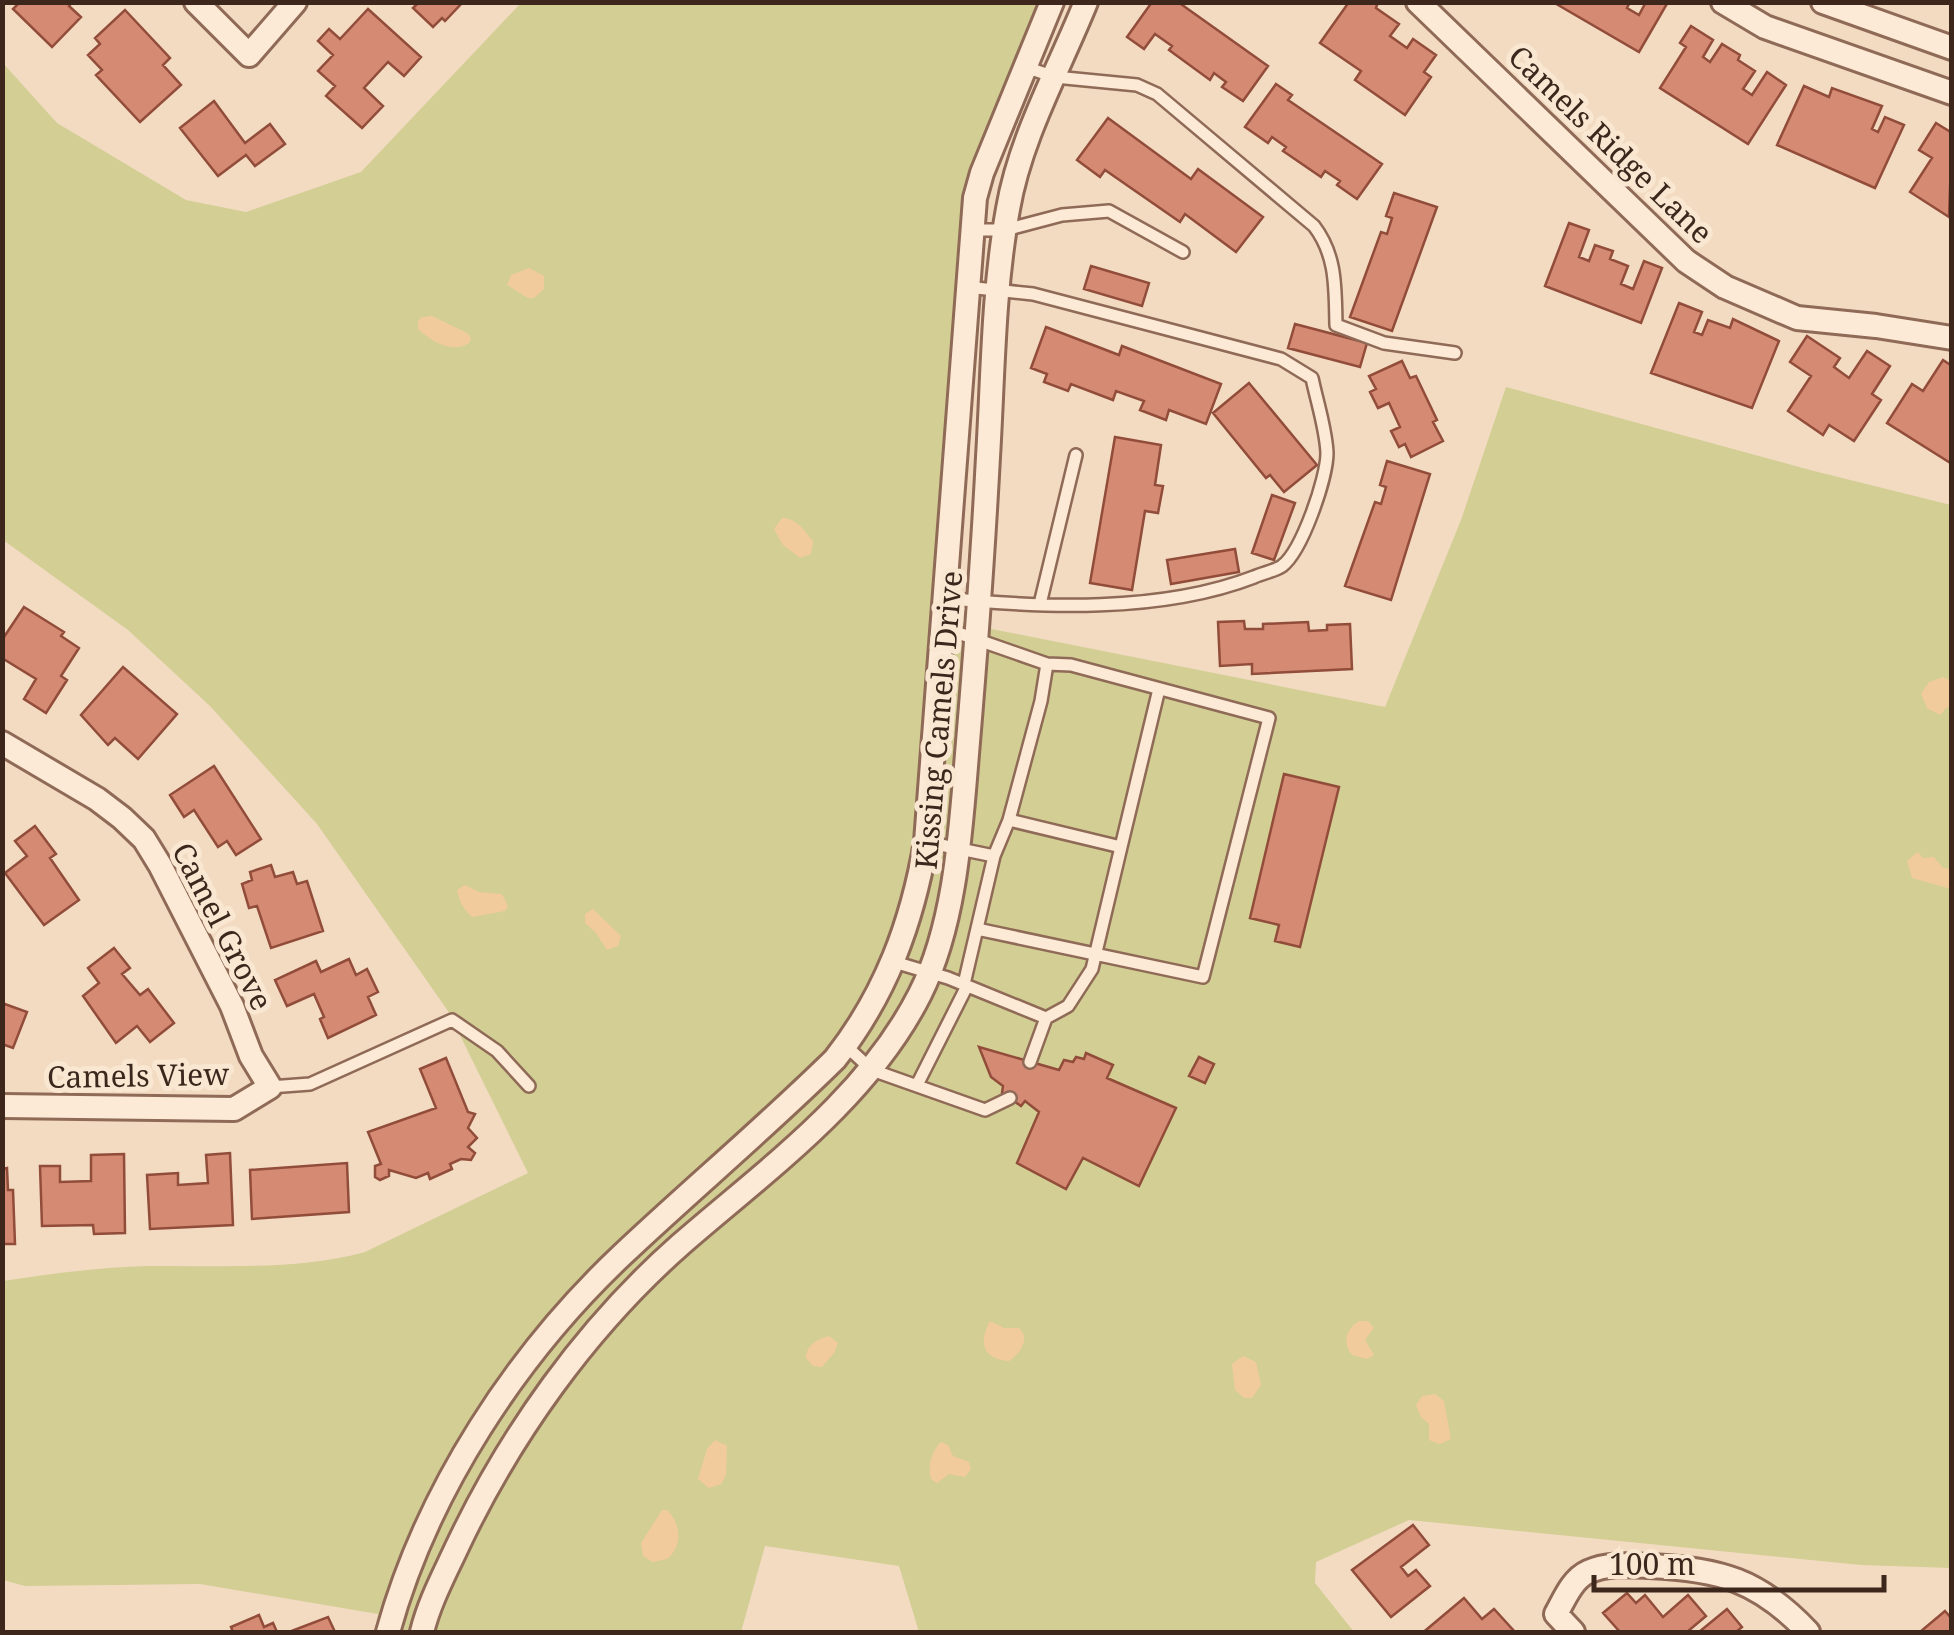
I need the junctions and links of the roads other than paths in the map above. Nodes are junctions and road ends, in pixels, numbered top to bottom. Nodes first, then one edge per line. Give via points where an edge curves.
1 (196, 2) edge
2 (295, 2) edge
3 (1052, 2) edge
4 (1086, 2) edge
5 (1418, 2) edge
6 (1722, 2) edge
7 (1823, 2) edge
8 (1952, 48) edge
9 (1025, 67) junction
10 (1055, 77) junction
11 (1952, 94) edge
12 (972, 230) junction
13 (1005, 230) junction
14 (1183, 252) dead end
15 (966, 288) junction
16 (998, 290) junction
17 (1952, 338) edge
18 (1455, 353) dead end
19 (1076, 455) dead end
20 (943, 598) junction
21 (980, 602) junction
22 (1040, 604) junction
23 (942, 627) junction
24 (977, 637) junction
25 (1047, 664) junction
26 (1159, 688) junction
27 (2, 743) edge
28 (1010, 820) junction
29 (926, 842) junction
30 (1121, 847) junction
31 (959, 850) junction
32 (994, 856) junction
33 (977, 929) junction
34 (1094, 955) junction
35 (894, 962) junction
36 (930, 972) junction
37 (965, 985) junction
38 (1046, 1018) junction
39 (846, 1046) junction
40 (1030, 1062) dead end
41 (872, 1070) junction
42 (917, 1085) junction
43 (530, 1086) dead end
44 (270, 1087) junction
45 (1010, 1098) dead end
46 (2, 1106) edge
47 (388, 1632) edge
48 (422, 1632) edge
49 (1572, 1632) edge
50 (1808, 1632) edge

1 - 2 street via 249,55
3 - 9 street, Kissing Camels Drive
4 - 10 street, Kissing Camels Drive
5 - 17 street, Camels Ridge Lane via 1686,261 1725,287 1797,318
6 - 11 street via 1765,27
7 - 8 street
9 - 10 lane
9 - 12 street, Kissing Camels Drive via 982,173
10 - 13 street, Kissing Camels Drive via 1019,167
10 - 18 lane via 1137,85 1157,94 1314,226 1333,262 1336,325 1384,343
12 - 13 lane
12 - 15 street, Kissing Camels Drive
13 - 14 lane via 1109,211
13 - 16 street, Kissing Camels Drive
15 - 16 lane
15 - 20 street, Kissing Camels Drive
16 - 21 street, Kissing Camels Drive
16 - 22 lane via 1282,359 1312,378 1327,453 1322,485 1282,566 1233,585 1148,602
19 - 22 lane
20 - 21 lane
20 - 23 street, Kissing Camels Drive
21 - 22 lane
21 - 24 street, Kissing Camels Drive
23 - 24 lane
23 - 29 street, Kissing Camels Drive
24 - 25 lane
24 - 31 street, Kissing Camels Drive
25 - 26 lane
25 - 28 lane
26 - 30 lane
26 - 34 lane via 1268,718 1261,756 1202,977
27 - 44 street, Camel Grove via 96,800 144,839
28 - 30 lane
28 - 32 lane
29 - 31 lane
29 - 35 street, Kissing Camels Drive
30 - 34 lane
31 - 32 lane
31 - 36 street, Kissing Camels Drive
32 - 33 lane
33 - 34 lane
33 - 37 lane
34 - 38 lane via 1068,1006
35 - 36 lane
35 - 39 street, Kissing Camels Drive
36 - 37 lane
36 - 41 street, Kissing Camels Drive
37 - 38 lane
37 - 42 lane
38 - 40 lane
39 - 41 lane
39 - 47 street, Kissing Camels Drive via 621,1256 538,1348 490,1414 424,1532
41 - 42 lane
41 - 48 street, Kissing Camels Drive via 676,1248 579,1351 489,1485
42 - 45 lane via 985,1110
43 - 44 lane via 497,1051 452,1020 310,1084
44 - 46 street, Camels View via 234,1109
49 - 50 street via 1556,1614 1574,1582 1585,1572 1622,1565 1708,1571 1751,1585

